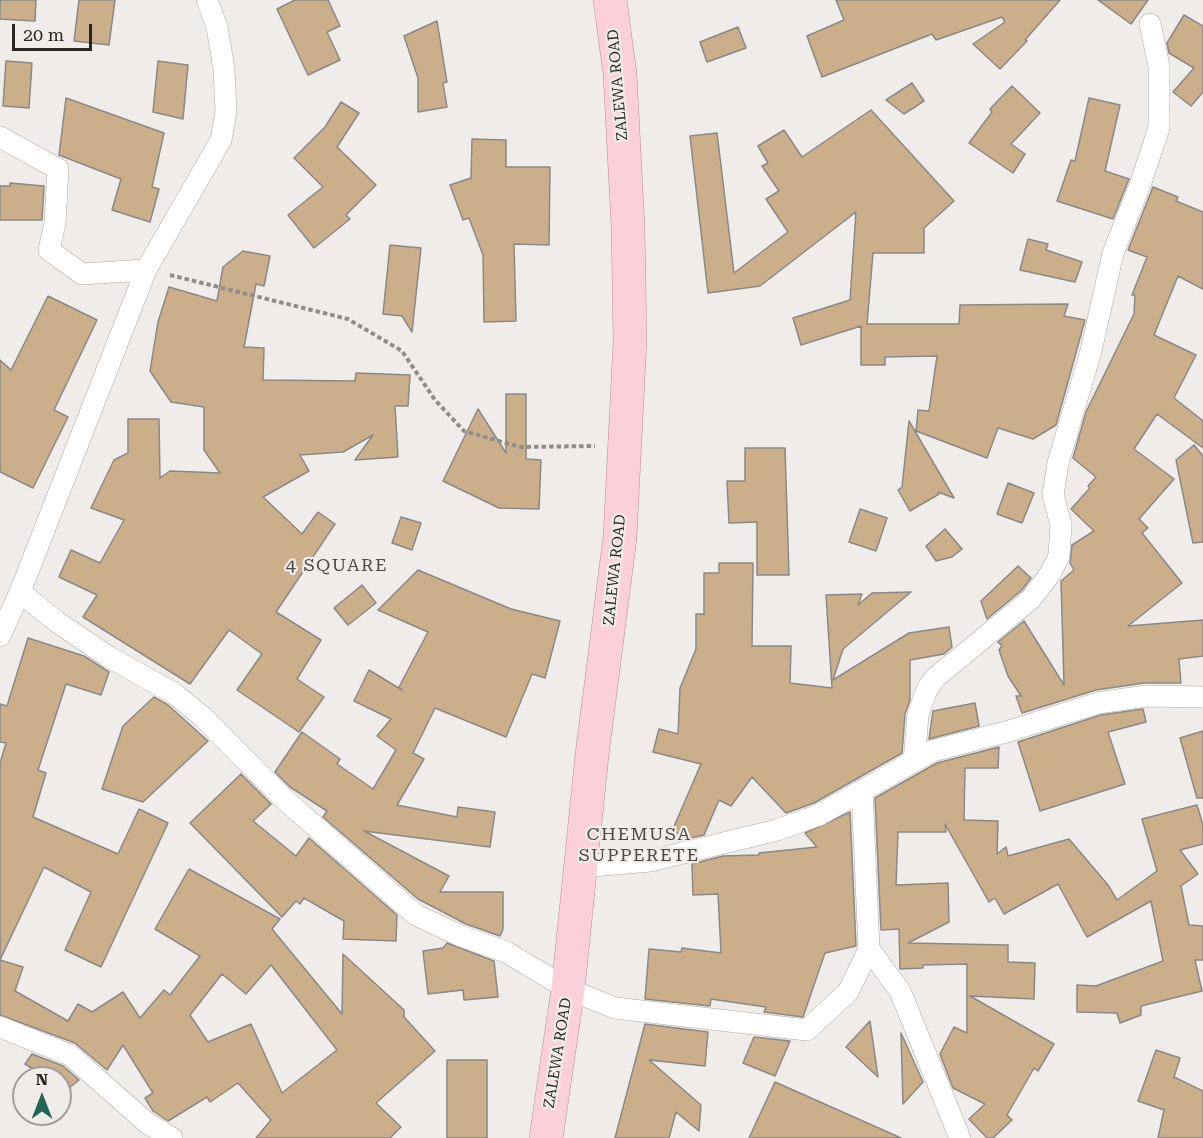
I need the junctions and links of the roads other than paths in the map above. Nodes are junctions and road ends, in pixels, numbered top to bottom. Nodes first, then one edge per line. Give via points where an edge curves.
1 (207, 0) edge
2 (609, 0) edge
3 (1150, 24) dead end
4 (0, 137) edge
5 (146, 270) junction
6 (20, 592) junction
7 (0, 636) edge
8 (1203, 697) edge
9 (914, 761) junction
10 (862, 790) junction
11 (580, 867) junction
12 (869, 949) junction
13 (568, 989) junction
14 (0, 1027) edge
15 (151, 1130) edge
16 (172, 1138) edge
17 (546, 1138) edge
18 (960, 1138) edge

1 - 5 street via 217,27 224,69 227,105 221,140
2 - 11 highway, ZALEWA ROAD via 620,74 630,341 620,537
3 - 9 street via 1159,66 1158,128 1113,253 1091,351 1058,463 1053,495 1060,525 1059,556 1031,599 935,678 927,689 918,715
4 - 5 street via 58,169 50,250 82,274
5 - 6 street
6 - 7 street
6 - 13 street via 100,651 175,694 241,753 284,799 416,915 506,952
8 - 9 street via 1146,696 1098,704 943,747
9 - 10 street
10 - 11 street via 819,815 777,830 650,861
10 - 12 street
11 - 13 highway, ZALEWA ROAD
12 - 13 street via 848,992 807,1030 615,1008
12 - 18 street via 900,991
13 - 17 highway, ZALEWA ROAD
14 - 15 street via 70,1055
15 - 16 street

